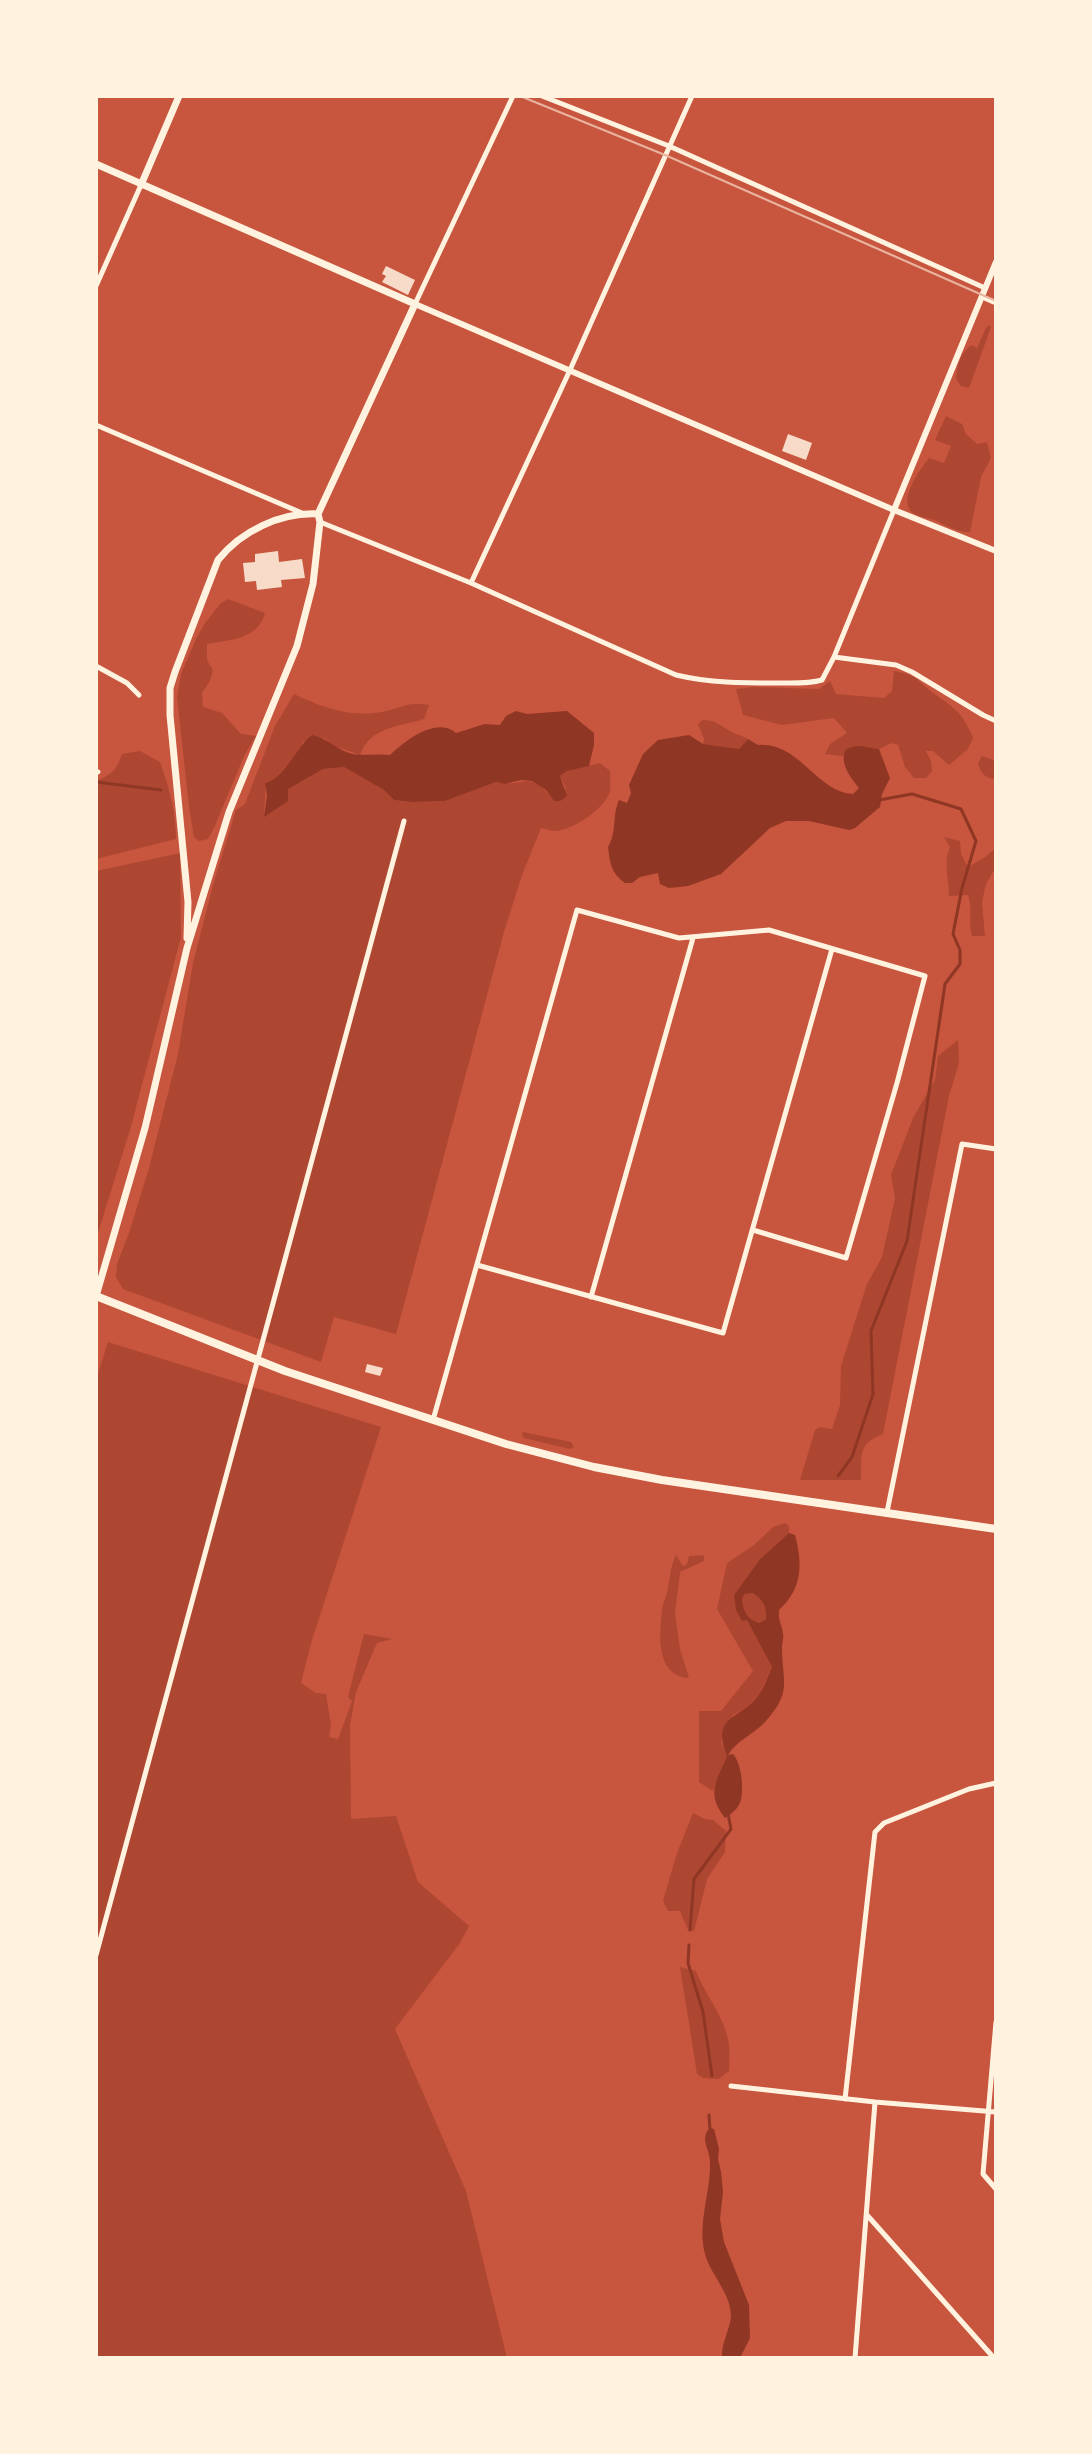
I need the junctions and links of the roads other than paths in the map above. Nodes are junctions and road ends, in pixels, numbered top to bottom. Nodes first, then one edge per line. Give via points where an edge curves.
1 (179, 96) edge
2 (513, 96) edge
3 (542, 96) edge
4 (692, 96) edge
5 (669, 146) junction
6 (96, 164) edge
7 (141, 185) junction
8 (996, 262) edge
9 (96, 286) edge
10 (985, 288) junction
11 (982, 297) junction
12 (996, 303) edge
13 (415, 304) junction
14 (570, 370) junction
15 (96, 425) edge
16 (894, 510) junction
17 (302, 513) junction
18 (319, 518) junction
19 (996, 551) edge
20 (471, 583) junction
21 (834, 657) junction
22 (96, 666) edge
23 (139, 695) dead end
24 (996, 721) edge
25 (404, 821) dead end
26 (693, 938) junction
27 (187, 948) junction
28 (832, 949) junction
29 (996, 1149) edge
30 (753, 1230) junction
31 (477, 1265) junction
32 (96, 1296) edge
33 (591, 1297) junction
34 (258, 1361) junction
35 (433, 1421) junction
36 (887, 1512) junction
37 (996, 1529) edge
38 (996, 1783) edge
39 (96, 1955) edge
40 (996, 2022) edge
41 (731, 2086) dead end
42 (845, 2099) junction
43 (875, 2102) junction
44 (992, 2112) edge
45 (996, 2189) edge
46 (866, 2214) junction
47 (855, 2358) edge
48 (994, 2358) edge

1 - 7 main road
2 - 13 street
3 - 5 street
4 - 5 street
5 - 10 street
5 - 14 street
6 - 7 main road
7 - 9 street
7 - 13 main road
8 - 10 street
10 - 11 street
11 - 12 street
11 - 16 street
13 - 14 street
13 - 18 main road
14 - 16 street
14 - 20 street
15 - 17 street
16 - 19 street
16 - 21 street
17 - 18 main road
17 - 27 main road via 251,532 218,560 170,688
18 - 20 street
18 - 27 main road via 313,584 297,646 229,812
20 - 21 street via 699,681 813,682 822,680
21 - 24 street via 896,665
22 - 23 street
25 - 34 street
26 - 28 street via 769,930
26 - 31 street via 577,910
26 - 33 street
27 - 32 main road via 145,1128
28 - 30 street
28 - 30 street via 925,976 897,1083 846,1258
29 - 36 street via 962,1144
30 - 33 street via 723,1333
31 - 33 street
31 - 35 street
32 - 34 main road
34 - 35 main road
34 - 39 street
35 - 36 main road via 594,1467
36 - 37 main road
38 - 42 street via 884,1823 875,1832
40 - 44 street
41 - 42 street
42 - 43 street
43 - 44 street
43 - 46 street
44 - 45 street via 983,2174
46 - 47 street
46 - 48 street

